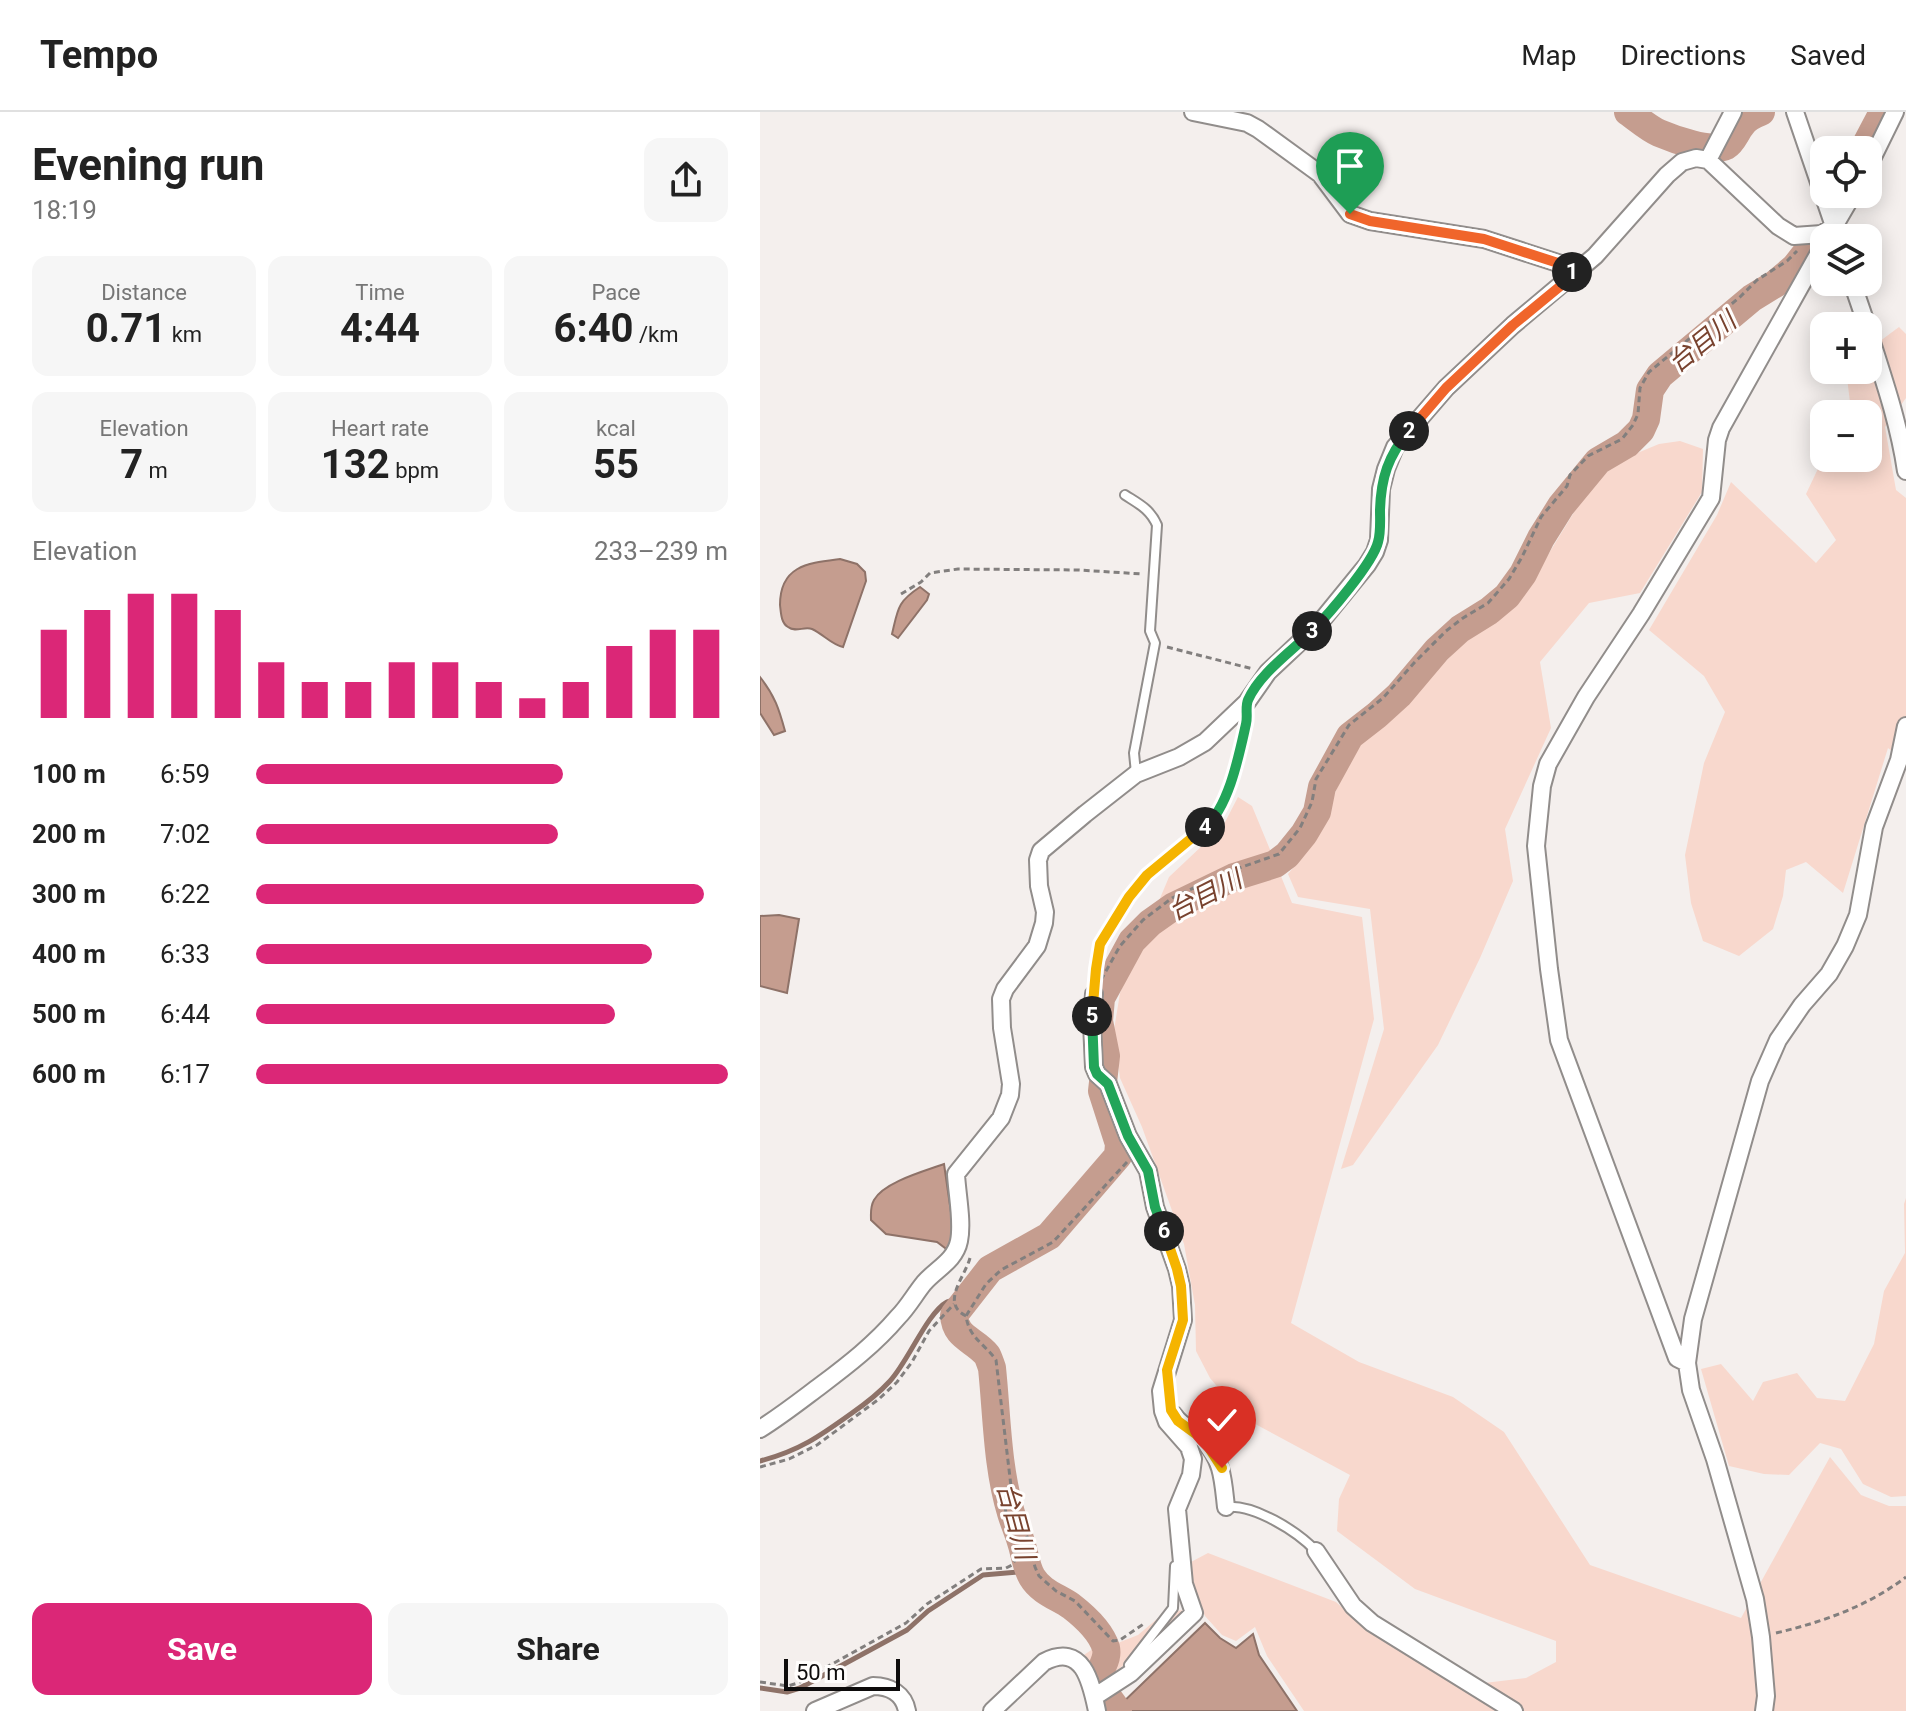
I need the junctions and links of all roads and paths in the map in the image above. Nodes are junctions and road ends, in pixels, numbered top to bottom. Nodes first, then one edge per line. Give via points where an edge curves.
1 (1193, 112) edge
2 (1733, 112) edge
3 (1795, 112) edge
4 (1895, 112) edge
5 (1882, 138) edge
6 (1711, 153) junction
7 (1824, 224) edge
8 (1810, 236) edge
9 (1810, 247) edge
10 (1810, 267) edge
11 (1575, 274) junction
12 (1882, 375) edge
13 (1906, 471) edge
14 (1125, 495) dead end
15 (1154, 575) junction
16 (901, 594) dead end
17 (1155, 643) junction
18 (1268, 672) junction
19 (1247, 702) junction
20 (1906, 726) edge
21 (1136, 774) junction
22 (1094, 994) junction
23 (1136, 1149) junction
24 (966, 1316) junction
25 (1687, 1363) junction
26 (1167, 1370) junction
27 (760, 1429) edge
28 (760, 1467) edge
29 (1010, 1504) junction
30 (1226, 1507) joint
31 (1316, 1551) joint
32 (1906, 1577) edge
33 (1153, 1617) dead end
34 (1761, 1637) junction
35 (760, 1682) edge
36 (1096, 1704) edge
37 (815, 1711) edge
38 (907, 1711) edge
39 (992, 1711) edge
40 (1514, 1711) edge
41 (1764, 1711) edge

1 - 11 street via 1258,129 1320,174 1350,214 1484,239 1561,264
2 - 6 street
3 - 7 street
4 - 5 street
6 - 8 street via 1778,226 1794,236
6 - 11 street via 1682,162 1667,175
9 - 22 path via 1757,280 1649,372 1633,425 1622,439 1588,456 1570,475 1509,579 1488,603 1446,631 1383,698 1349,725 1316,779 1300,828 1279,854 1228,872 1153,912 1120,946
10 - 25 street via 1721,428 1711,498 1586,697 1548,764 1542,786 1536,846 1559,1040 1677,1358
11 - 18 street via 1446,388 1395,447 1381,489 1375,552 1318,625
12 - 13 street
14 - 15 lane via 1146,508 1157,525
15 - 16 path via 958,569 930,573
15 - 17 lane via 1150,631
17 - 18 path
17 - 21 lane via 1134,753
18 - 19 street
19 - 21 street via 1205,742
19 - 22 path via 1226,799 1212,821 1147,875 1129,897 1100,944
20 - 25 street via 1874,827 1858,915 1829,974 1778,1040 1760,1081 1693,1319
21 - 27 street via 1041,851 1044,923 1037,946 1001,999 1010,1095 1001,1118 956,1174 960,1231 954,1253 863,1353
22 - 23 street via 1094,1067
23 - 24 path via 1053,1242 1013,1262 986,1284
23 - 26 street via 1148,1171 1181,1286 1183,1320
24 - 28 path via 954,1302 879,1399 817,1445
24 - 29 path via 970,1333 996,1360
25 - 34 street via 1744,1556
26 - 30 street via 1171,1410 1204,1440 1222,1468
26 - 36 street via 1163,1411 1193,1459 1177,1509 1184,1584 1194,1613
29 - 33 path via 1039,1576 1075,1601 1113,1641
29 - 35 path via 1005,1506 1012,1565 981,1569 906,1623 798,1683
30 - 31 lane via 1263,1515
31 - 40 street via 1353,1606 1372,1623
32 - 34 path via 1884,1594 1822,1621
34 - 41 street
36 - 39 street via 1083,1666 1053,1657
37 - 38 street via 873,1686 900,1695

